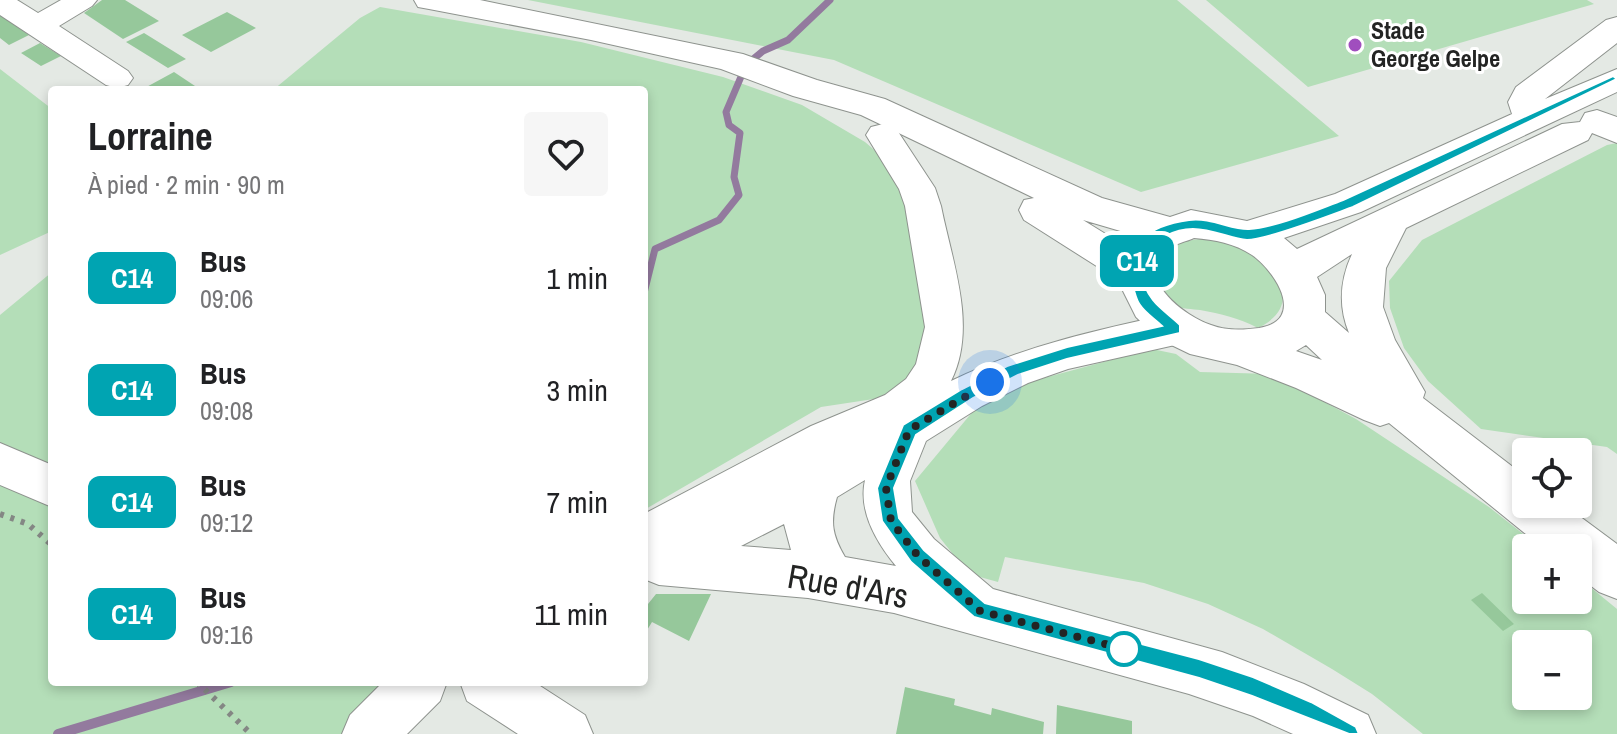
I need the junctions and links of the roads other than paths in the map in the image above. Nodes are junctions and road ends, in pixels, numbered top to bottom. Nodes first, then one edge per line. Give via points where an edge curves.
1 (82, 0) edge
2 (429, 0) edge
3 (0, 2) edge
4 (38, 26) junction
5 (1617, 27) edge
6 (117, 78) dead end
7 (1617, 79) edge
8 (805, 88) junction
9 (1537, 116) junction
10 (1610, 121) edge
11 (883, 135) junction
12 (1391, 220) junction
13 (1166, 230) junction
14 (1247, 235) junction
15 (1135, 271) junction
16 (1295, 272) junction
17 (1303, 317) junction
18 (1175, 329) junction
19 (1242, 349) junction
20 (1425, 428) junction
21 (909, 430) junction
22 (0, 463) edge
23 (808, 468) junction
24 (48, 485) edge
25 (891, 521) junction
26 (649, 555) edge
27 (1617, 575) edge
28 (830, 578) junction
29 (980, 611) junction
30 (417, 686) edge
31 (492, 686) edge
32 (369, 734) edge
33 (566, 734) edge
34 (1349, 734) edge

1 - 4 street
2 - 8 main road via 661,44 731,61
3 - 4 street
4 - 6 street
5 - 9 main road via 1528,95 1527,110
7 - 9 main road
8 - 11 main road
8 - 13 main road via 873,107 1089,208
9 - 14 main road via 1348,203
10 - 12 main road
11 - 15 main road via 1038,210
11 - 23 street via 923,206 943,309 943,346 921,391
12 - 16 main road via 1321,252
12 - 20 main road via 1366,261 1361,298 1372,342
13 - 14 main road via 1191,224
13 - 15 main road via 1138,254
14 - 16 main road
15 - 18 main road via 1145,302
16 - 17 main road via 1306,302
17 - 19 main road via 1282,340
17 - 20 main road
18 - 19 main road via 1219,347
18 - 21 street via 1013,371
19 - 20 main road
20 - 27 main road
21 - 23 street
21 - 25 street via 886,488
22 - 24 street
23 - 25 street via 868,491
23 - 26 street
23 - 28 street via 808,538
25 - 29 street via 918,556
26 - 28 street, Rue d'Ars
28 - 29 street, Rue d'Ars
29 - 34 street, Rue d'Ars via 1199,669 1304,709
30 - 32 street
31 - 33 street

